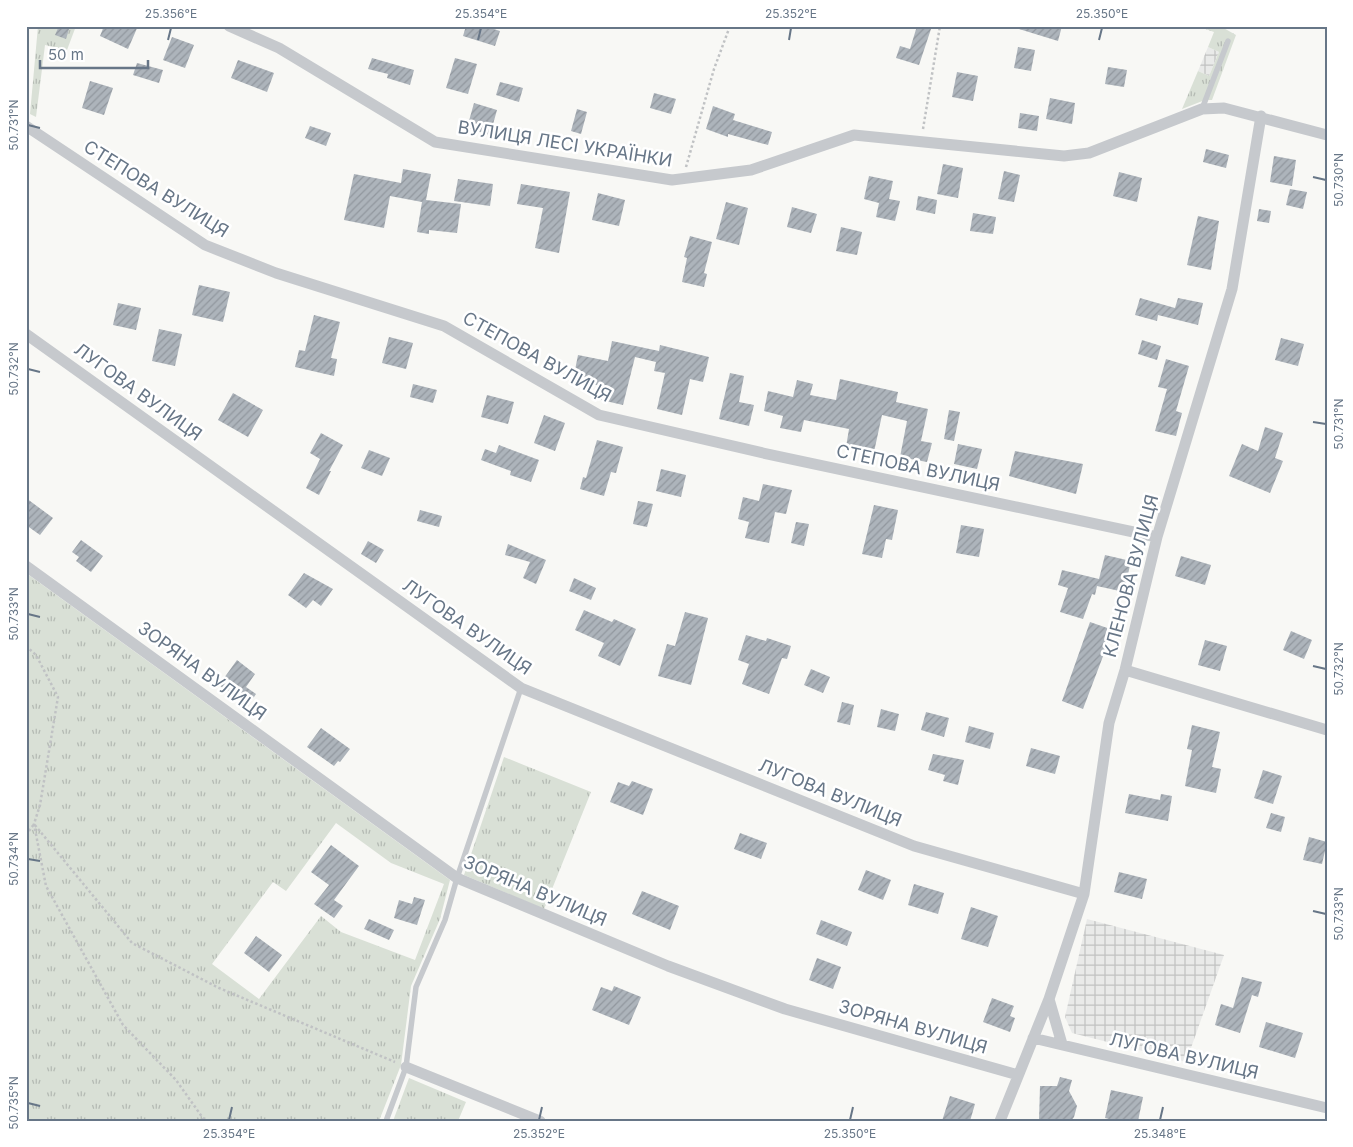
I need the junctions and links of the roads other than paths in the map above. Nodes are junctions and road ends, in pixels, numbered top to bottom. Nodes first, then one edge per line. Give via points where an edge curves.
1 (229, 26) edge
2 (1228, 41) dead end
3 (1202, 109) junction
4 (1261, 116) junction
5 (26, 126) edge
6 (1327, 135) edge
7 (26, 334) edge
8 (1157, 537) junction
9 (26, 566) edge
10 (1125, 670) junction
11 (520, 688) junction
12 (1327, 730) edge
13 (457, 878) junction
14 (1084, 894) junction
15 (1049, 999) junction
16 (1033, 1038) junction
17 (1062, 1044) junction
18 (406, 1066) junction
19 (1018, 1075) junction
20 (1327, 1108) edge
21 (386, 1121) edge
22 (540, 1121) edge
23 (1000, 1121) edge

1 - 3 street, ВУЛИЦЯ ЛЕСІ УКРАЇНКИ via 279,48 435,142 672,180 751,170 854,135 1064,156 1089,153
2 - 3 lane
3 - 4 street, ВУЛИЦЯ ЛЕСІ УКРАЇНКИ via 1224,108
4 - 6 street, ВУЛИЦЯ ЛЕСІ УКРАЇНКИ
4 - 8 street, КЛЕНОВА ВУЛИЦЯ via 1232,289
5 - 8 street, СТЕПОВА ВУЛИЦЯ via 205,245 276,273 444,326 599,415
7 - 11 street, ЛУГОВА ВУЛИЦЯ
8 - 10 street, КЛЕНОВА ВУЛИЦЯ
9 - 13 street, ЗОРЯНА ВУЛИЦЯ
10 - 12 street
10 - 14 street, КЛЕНОВА ВУЛИЦЯ via 1109,723
11 - 13 lane
11 - 14 street, ЛУГОВА ВУЛИЦЯ via 914,846
13 - 18 lane via 445,920 416,987
13 - 19 street, ЗОРЯНА ВУЛИЦЯ via 668,966 785,1009
14 - 15 street, КЛЕНОВА ВУЛИЦЯ
15 - 16 street, КЛЕНОВА ВУЛИЦЯ
15 - 17 street
16 - 17 street, ЛУГОВА ВУЛИЦЯ
16 - 19 street, КЛЕНОВА ВУЛИЦЯ
17 - 20 street, ЛУГОВА ВУЛИЦЯ
18 - 21 lane
18 - 22 street
19 - 23 street, КЛЕНОВА ВУЛИЦЯ

